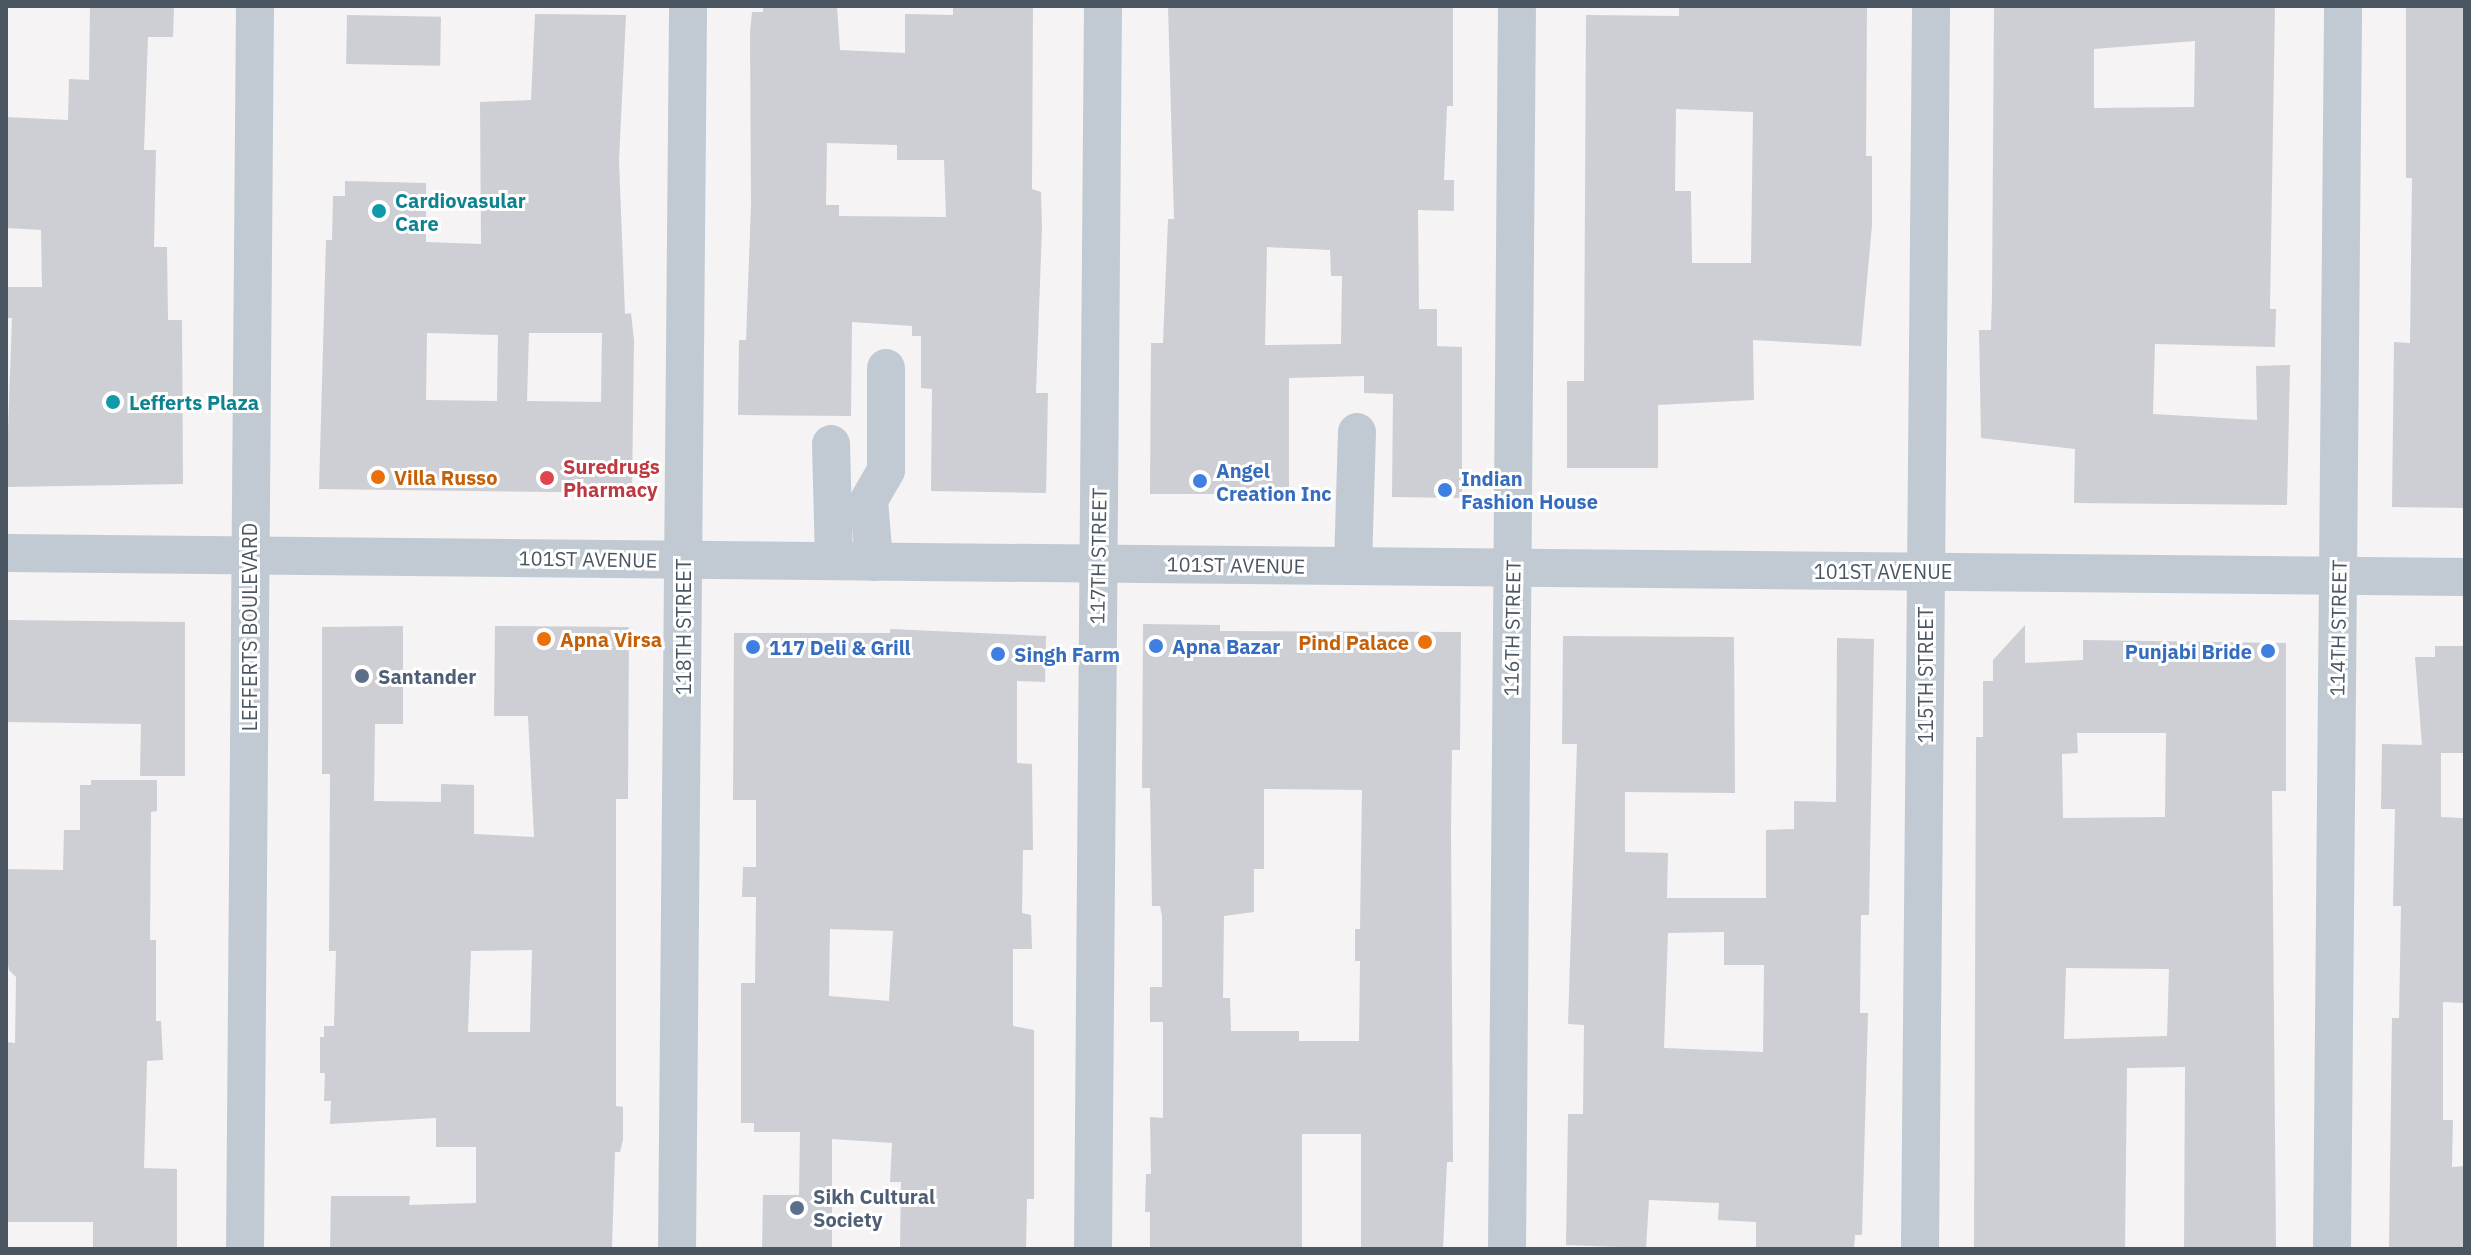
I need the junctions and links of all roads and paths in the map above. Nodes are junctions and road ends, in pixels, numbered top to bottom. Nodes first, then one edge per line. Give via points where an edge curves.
1 (255, 6) edge
2 (688, 6) edge
3 (1103, 6) edge
4 (1517, 6) edge
5 (1931, 6) edge
6 (2343, 6) edge
7 (886, 368) dead end
8 (1357, 432) dead end
9 (831, 444) dead end
10 (6, 553) edge
11 (249, 556) junction
12 (683, 560) junction
13 (834, 561) junction
14 (874, 562) junction
15 (1099, 563) junction
16 (1353, 566) junction
17 (1513, 567) junction
18 (1926, 571) junction
19 (2339, 576) junction
20 (2465, 577) edge
21 (245, 1249) edge
22 (677, 1249) edge
23 (1093, 1249) edge
24 (1507, 1249) edge
25 (1920, 1249) edge
26 (2332, 1249) edge

1 - 11 street, LEFFERTS BOULEVARD
2 - 12 street, 118TH STREET
3 - 15 street, 117TH STREET
4 - 17 street, 116TH STREET
5 - 18 street, 115TH STREET
6 - 19 street, 114TH STREET
7 - 14 street via 886,470 869,500
8 - 16 street
9 - 13 street
10 - 11 street, 101ST AVENUE
11 - 12 street, 101ST AVENUE
11 - 21 street, LEFFERTS BOULEVARD
12 - 13 street, 101ST AVENUE
12 - 22 street, 118TH STREET
13 - 14 street, 101ST AVENUE
14 - 15 street, 101ST AVENUE
15 - 16 street, 101ST AVENUE
15 - 23 street, 117TH STREET
16 - 17 street, 101ST AVENUE
17 - 18 street, 101ST AVENUE
17 - 24 street, 116TH STREET
18 - 19 street, 101ST AVENUE
18 - 25 street, 115TH STREET
19 - 20 street, 101ST AVENUE
19 - 26 street, 114TH STREET

